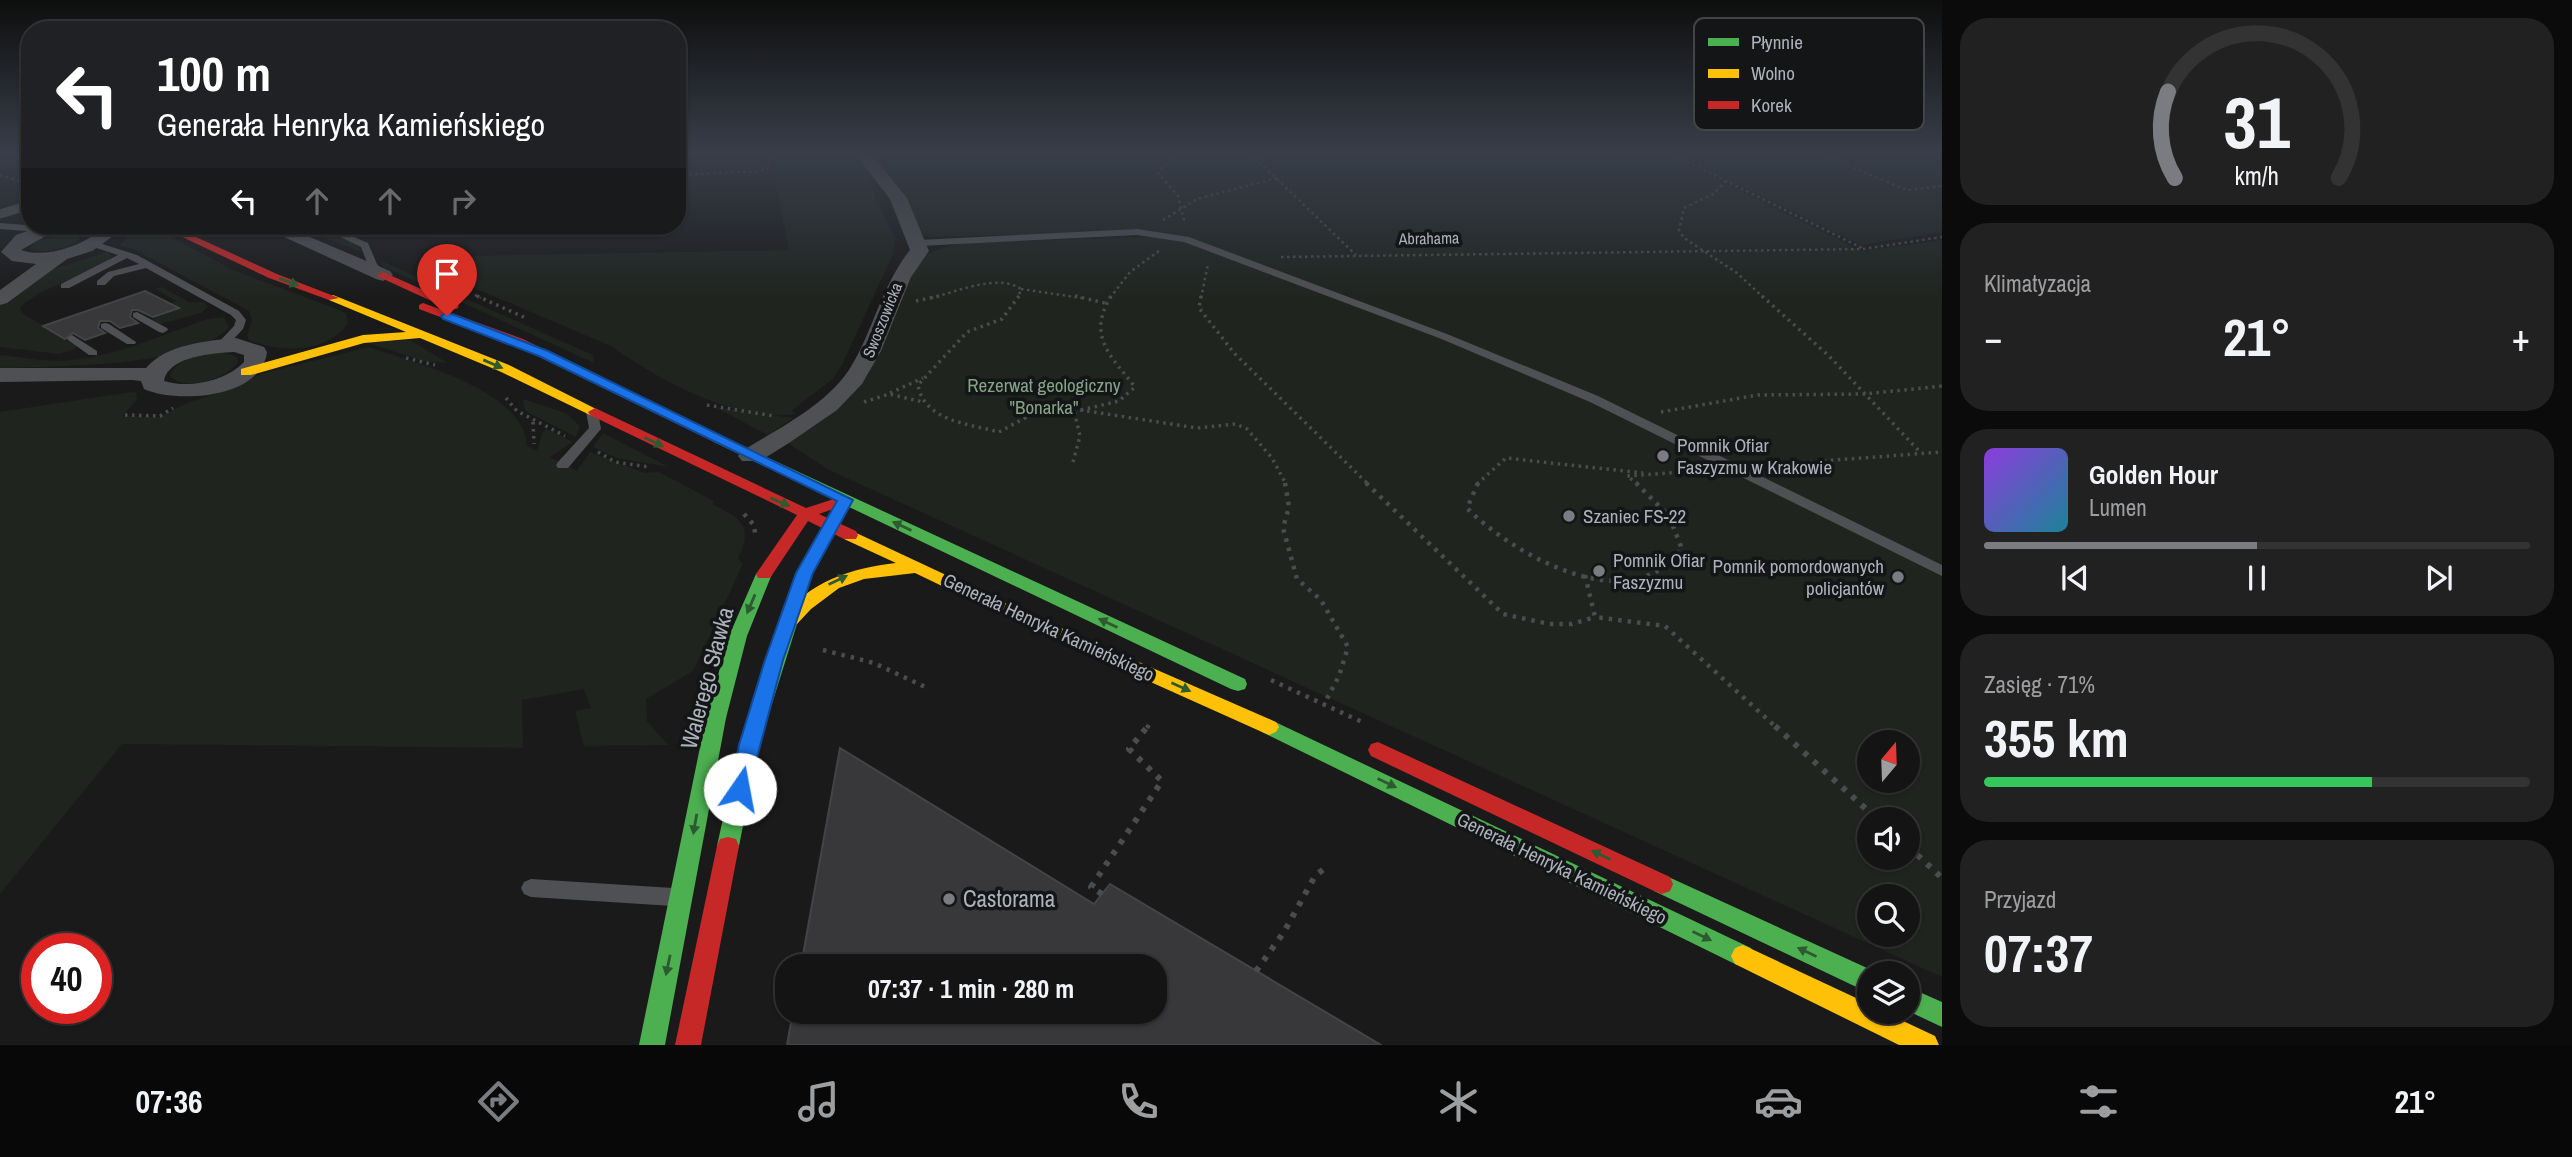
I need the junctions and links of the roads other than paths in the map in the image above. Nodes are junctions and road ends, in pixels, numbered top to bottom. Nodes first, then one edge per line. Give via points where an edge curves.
1 (900, 203) edge
2 (21, 208) edge
3 (0, 215) edge
4 (0, 226) edge
5 (41, 235) edge
6 (93, 235) edge
7 (99, 235) edge
8 (184, 235) edge
9 (290, 235) edge
10 (343, 235) edge
11 (20, 243) junction
12 (919, 243) junction
13 (127, 254) junction
14 (62, 255) junction
15 (148, 264) junction
16 (383, 275) junction
17 (101, 283) dead end
18 (65, 286) dead end
19 (368, 287) dead end
20 (0, 290) edge
21 (0, 299) edge
22 (354, 306) junction
23 (137, 315) dead end
24 (105, 326) dead end
25 (163, 330) dead end
26 (430, 336) junction
27 (72, 338) dead end
28 (131, 342) dead end
29 (519, 342) junction
30 (221, 346) junction
31 (93, 353) dead end
32 (171, 360) junction
33 (251, 362) junction
34 (54, 372) junction
35 (0, 375) edge
36 (152, 376) junction
37 (592, 412) junction
38 (751, 456) junction
39 (563, 465) dead end
40 (845, 500) junction
41 (806, 513) junction
42 (829, 524) junction
43 (918, 567) junction
44 (1942, 571) edge
45 (788, 624) junction
46 (1252, 691) dead end
47 (1366, 744) dead end
48 (531, 888) dead end
49 (682, 898) junction
50 (718, 899) junction
51 (1857, 975) edge
52 (1920, 1005) edge
53 (1942, 1015) edge
54 (652, 1045) edge
55 (688, 1045) edge
56 (1926, 1045) edge

1 - 12 street
2 - 3 lane, bridge
4 - 11 lane
5 - 11 street
6 - 14 street
7 - 13 lane
8 -> 22 main road, Generała Henryka Kamieńskiego
9 - 16 street
10 - 16 lane via 365,245
11 - 14 street
11 - 20 street via 26,263
12 - 38 street, Swoszowicka via 920,251 900,275 853,380
12 - 44 lane via 1137,232 1188,240 1443,336 1594,399
13 - 15 lane
13 - 18 lane
14 - 21 street
15 - 17 lane via 111,274
15 - 30 lane via 235,313 241,320 239,327
16 - 29 main road
19 - 29 main road, Generała Henryka Kamieńskiego
22 - 26 main road, Generała Henryka Kamieńskiego
22 - 33 main road via 359,317 346,334 298,352
23 - 25 lane
24 - 28 lane
26 - 33 main road via 380,336
26 -> 37 main road, Generała Henryka Kamieńskiego
27 - 31 lane
29 - 38 main road, Generała Henryka Kamieńskiego
30 - 32 street
30 - 33 street via 236,345
32 - 34 street
32 - 36 street
33 - 36 street via 221,384 190,391 157,388
34 - 35 street
34 - 36 street
37 - 39 lane via 595,429
37 -> 41 main road, Generała Henryka Kamieńskiego
38 - 40 main road, Generała Henryka Kamieńskiego
40 - 41 main road
40 - 42 main road
46 -> 40 main road, Generała Henryka Kamieńskiego
41 - 42 main road, Generała Henryka Kamieńskiego
41 -> 49 main road, Walerego Sławka via 762,578 738,636 716,718
42 - 43 main road, Generała Henryka Kamieńskiego
42 - 45 main road via 805,573
45 -> 43 main road via 806,602 842,577
43 -> 56 main road, Generała Henryka Kamieńskiego via 1262,723
45 - 50 main road via 749,745
51 -> 47 main road, Generała Henryka Kamieńskiego
48 - 49 lane
49 - 50 lane
49 -> 54 main road, Walerego Sławka
50 - 55 main road
52 - 53 main road

